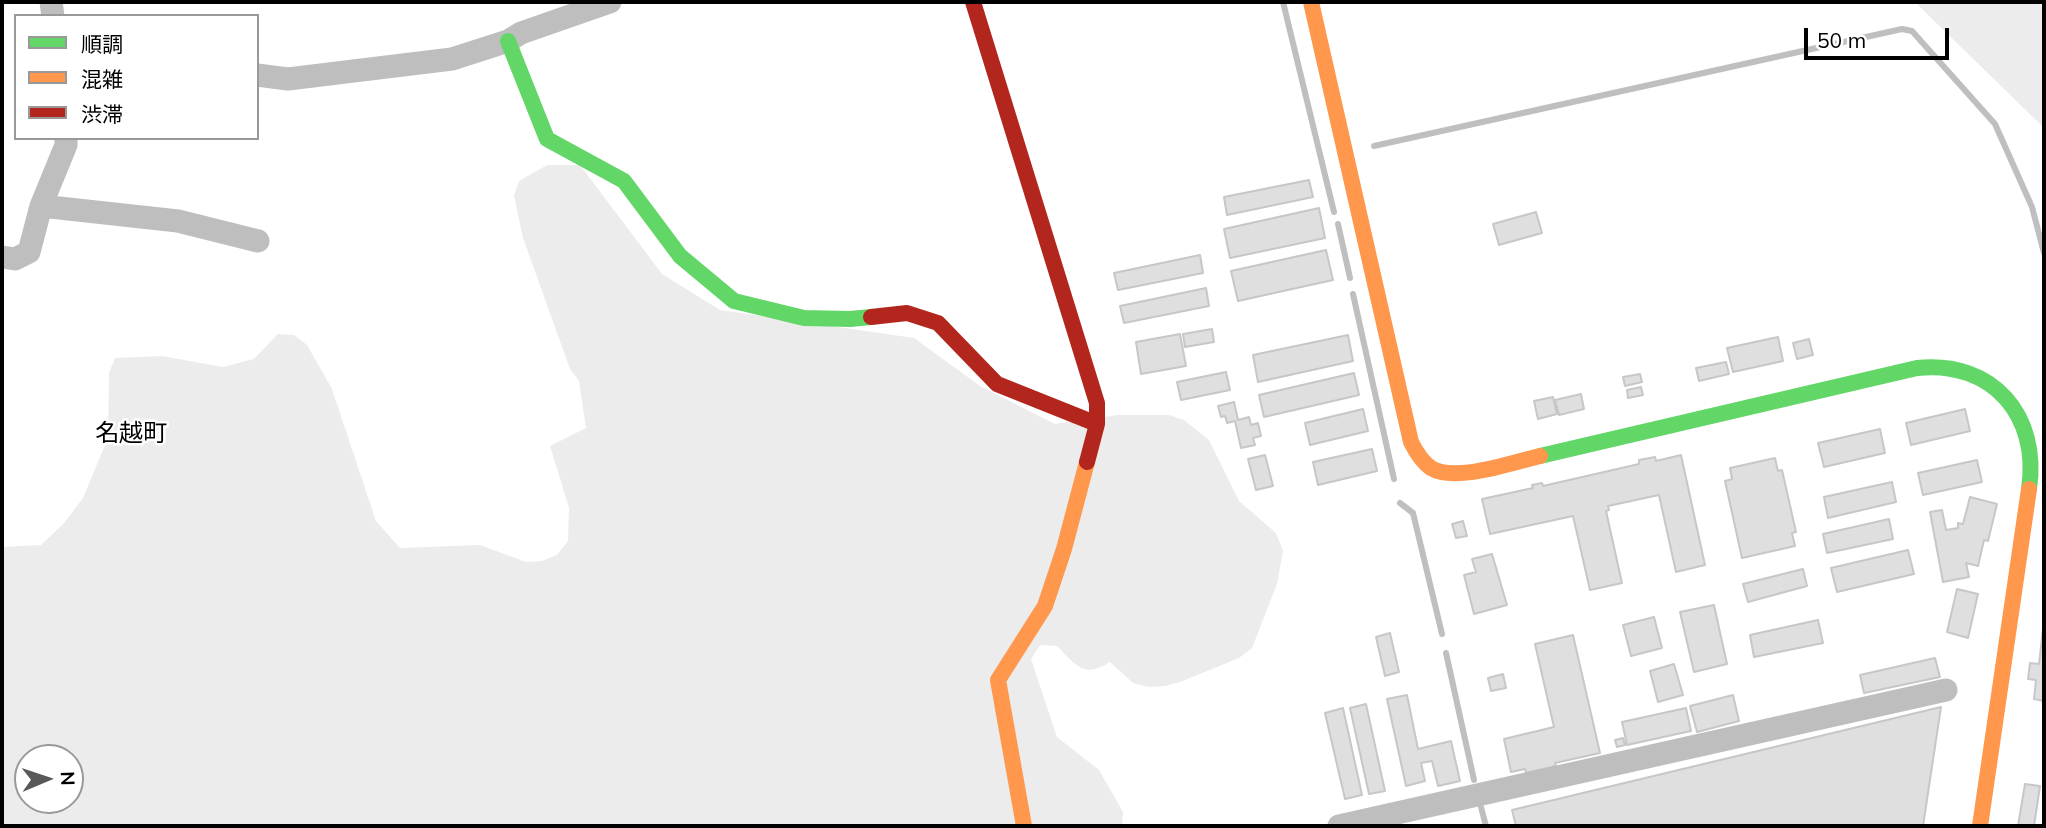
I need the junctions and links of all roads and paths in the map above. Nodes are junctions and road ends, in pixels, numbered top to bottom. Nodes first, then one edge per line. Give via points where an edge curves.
1 (610, 2) edge
2 (973, 2) edge
3 (1311, 2) edge
4 (508, 41) junction
5 (259, 75) edge
6 (65, 140) edge
7 (41, 206) junction
8 (258, 240) dead end
9 (2, 257) edge
10 (1097, 424) junction
11 (1946, 690) dead end
12 (1024, 826) edge
13 (1339, 826) edge
14 (1980, 826) edge

1 - 4 street
2 - 10 street via 1097,403
3 - 14 street via 1411,442 1431,470 1452,474 1481,470 1917,368 1965,371 2006,397 2029,438 2032,468
4 - 5 street via 452,59 288,79
4 - 10 street via 547,139 624,181 680,256 734,301 804,318 907,313 938,323 998,384
6 - 7 street
7 - 8 street via 178,221
7 - 9 street via 29,252
10 - 12 street via 1045,606 998,680
11 - 13 street

